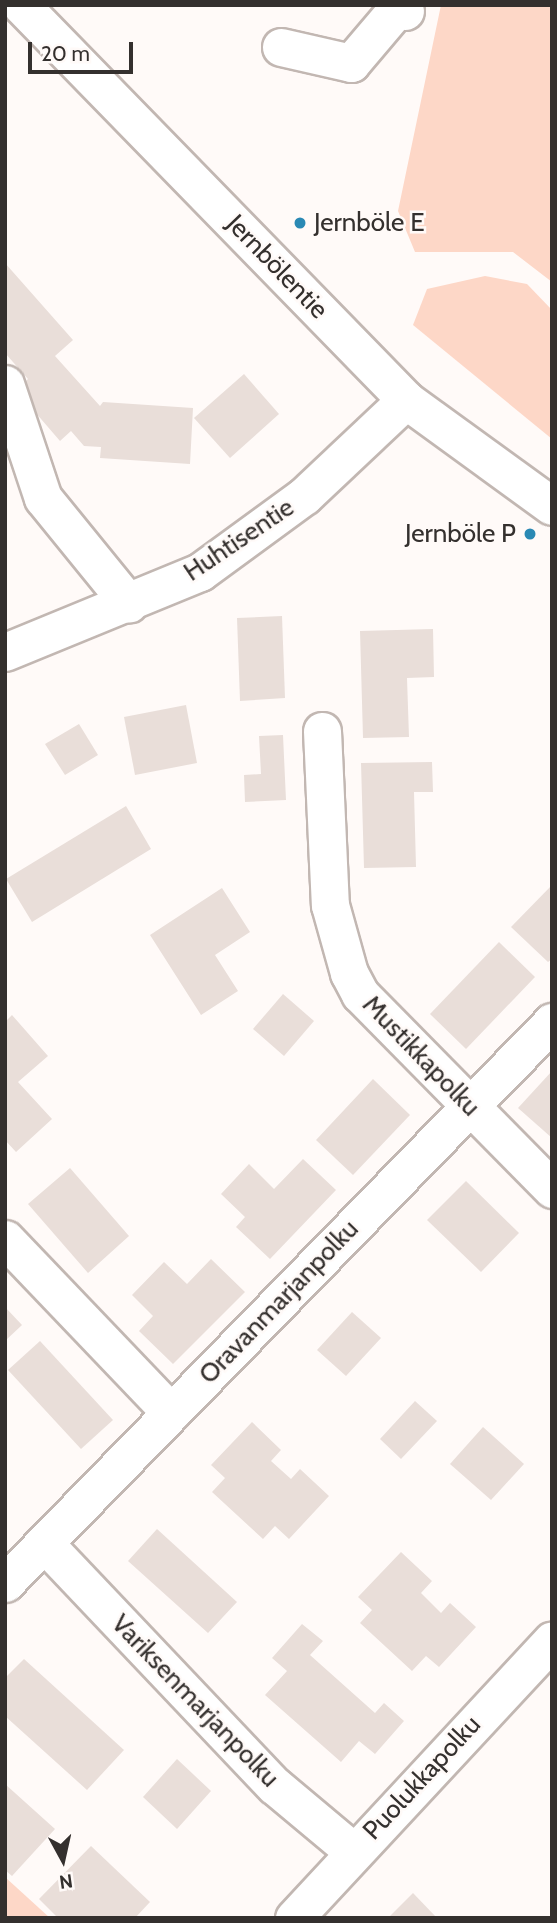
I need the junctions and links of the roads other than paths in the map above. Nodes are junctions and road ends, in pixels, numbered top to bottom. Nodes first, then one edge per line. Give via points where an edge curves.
1 (21, 5) edge
2 (402, 20) edge
3 (281, 47) dead end
4 (5, 384) edge
5 (405, 400) junction
6 (552, 506) edge
7 (129, 604) junction
8 (5, 652) edge
9 (322, 731) dead end
10 (552, 1022) edge
11 (469, 1107) junction
12 (552, 1189) edge
13 (5, 1239) edge
14 (171, 1413) junction
15 (44, 1543) junction
16 (5, 1583) edge
17 (552, 1640) edge
18 (354, 1852) junction
19 (294, 1918) edge

1 - 5 street, Jernbölentie
2 - 3 street via 396,10 351,63
4 - 7 street via 43,498
5 - 6 street, Jernbölentie
5 - 7 street, Huhtisentie via 304,496 200,572
7 - 8 street, Huhtisentie
9 - 11 street, Mustikkapolku via 330,905 343,958 360,994
10 - 11 street, Oravanmarjanpolku
11 - 12 street, Mustikkapolku
11 - 14 street, Oravanmarjanpolku
13 - 14 street
14 - 15 street, Oravanmarjanpolku
15 - 16 street, Oravanmarjanpolku
15 - 18 street, Variksenmarjanpolku via 275,1786
17 - 18 street, Puolukkapolku
18 - 19 street, Puolukkapolku

